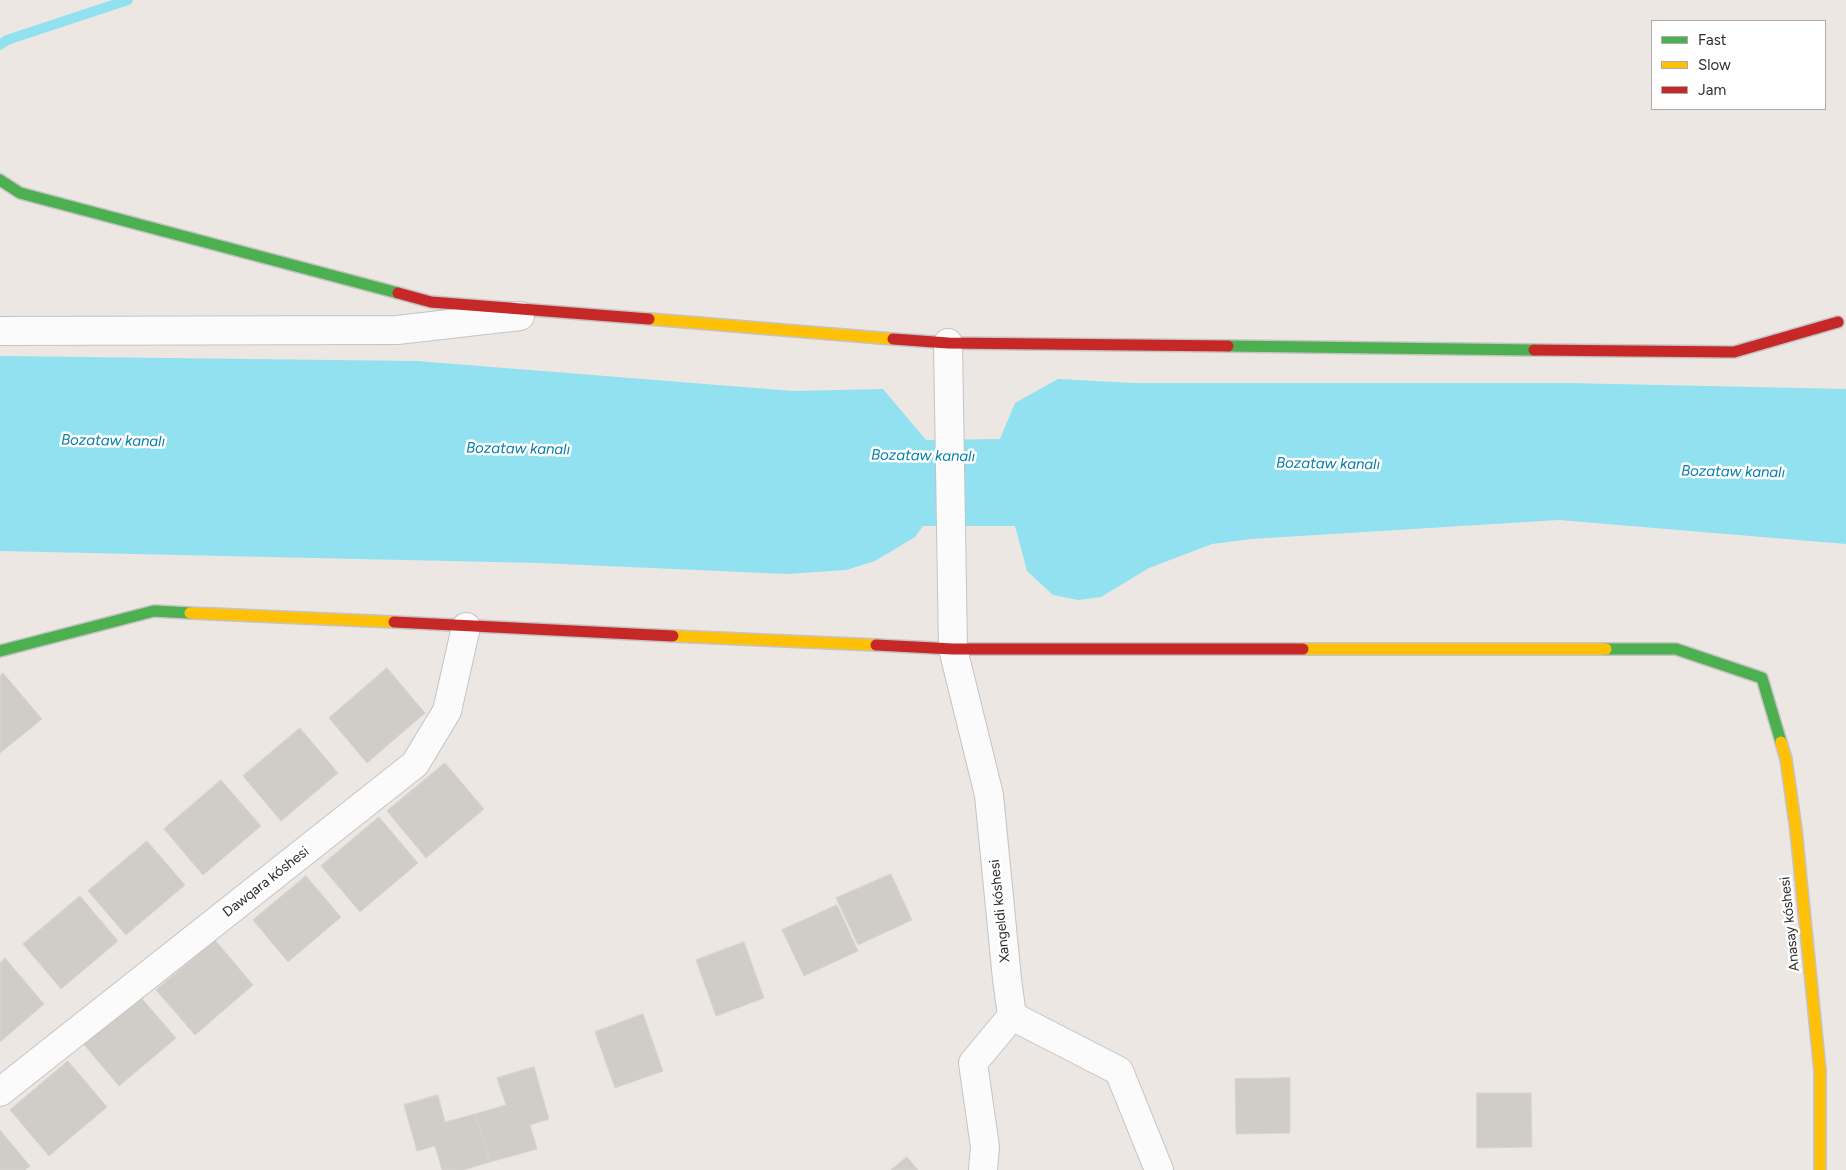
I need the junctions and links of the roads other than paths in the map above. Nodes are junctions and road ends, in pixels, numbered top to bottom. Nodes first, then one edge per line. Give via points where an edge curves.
1 (0, 180) edge
2 (556, 312) junction
3 (1838, 322) dead end
4 (0, 331) edge
5 (948, 344) junction
6 (466, 627) junction
7 (953, 649) junction
8 (0, 651) edge
9 (1012, 1016) junction
10 (0, 1092) edge
11 (983, 1170) edge
12 (1158, 1170) edge
13 (1820, 1170) edge

1 - 2 street via 20,193 431,302
2 - 4 street via 397,330
2 - 5 street
3 - 5 street via 1734,352
5 - 7 street, Xangeldi kóshesi
6 - 7 street
6 - 8 street via 154,611
6 - 10 street, Dawqara kóshesi via 447,711 415,764
7 - 9 street, Xangeldi kóshesi via 989,795
7 - 13 street, Anasay kóshesi via 1676,649 1762,678 1786,759 1796,830 1820,1070
9 - 11 street via 973,1063 985,1147
9 - 12 street via 1120,1070

